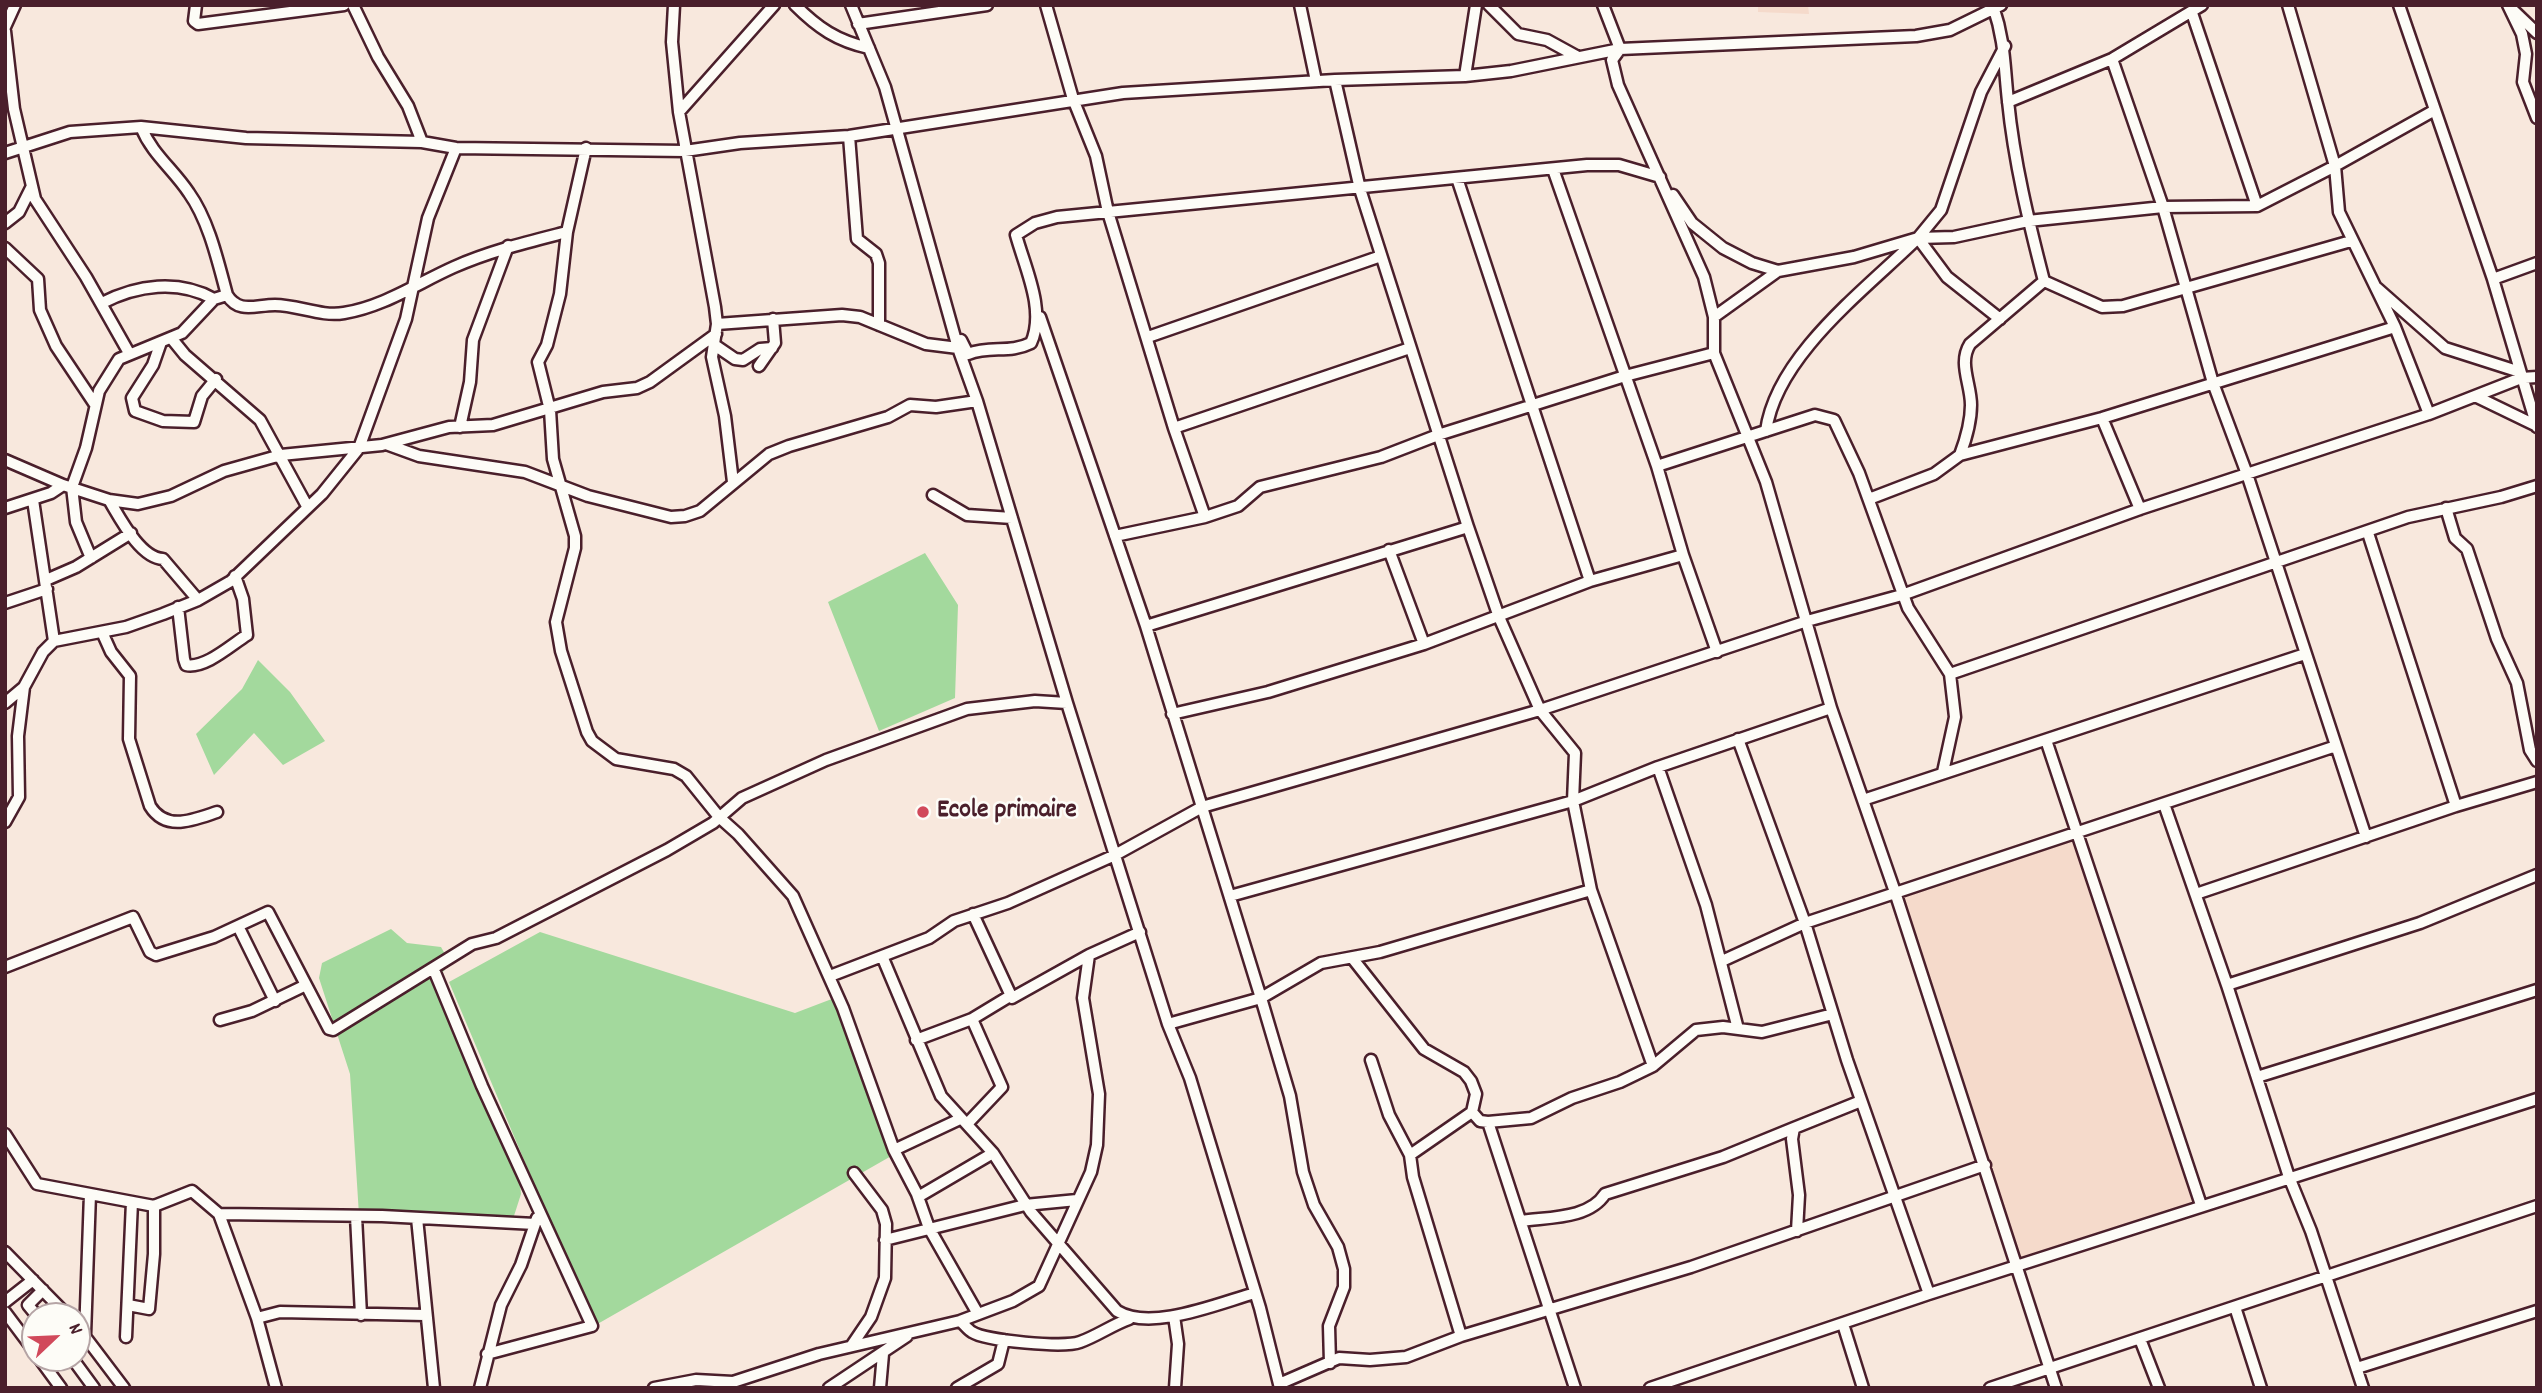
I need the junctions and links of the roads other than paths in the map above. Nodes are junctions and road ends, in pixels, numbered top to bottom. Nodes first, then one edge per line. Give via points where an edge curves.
1 (15, 5) edge
2 (196, 5) edge
3 (344, 5) edge
4 (353, 5) edge
5 (674, 5) edge
6 (774, 5) edge
7 (795, 5) edge
8 (851, 5) edge
9 (986, 5) edge
10 (1046, 5) edge
11 (1300, 5) edge
12 (1476, 5) edge
13 (1489, 5) edge
14 (1603, 5) edge
15 (2202, 5) edge
16 (2288, 5) edge
17 (2399, 5) edge
18 (2515, 5) edge
19 (2508, 6) edge
20 (946, 7) edge
21 (1996, 7) edge
22 (2192, 13) junction
23 (858, 24) junction
24 (5, 29) edge
25 (2537, 33) edge
26 (2005, 46) junction
27 (869, 48) junction
28 (1620, 49) junction
29 (1578, 57) junction
30 (2112, 59) junction
31 (1465, 76) junction
32 (1335, 80) junction
33 (1316, 81) junction
34 (1073, 99) junction
35 (2008, 102) junction
36 (10, 108) edge
37 (2435, 110) junction
38 (679, 112) junction
39 (2537, 118) edge
40 (141, 127) junction
41 (898, 128) junction
42 (849, 136) junction
43 (422, 142) junction
44 (456, 148) junction
45 (586, 148) junction
46 (22, 149) junction
47 (685, 151) junction
48 (5, 153) edge
49 (2335, 166) junction
50 (1553, 169) junction
51 (1659, 176) junction
52 (1457, 178) junction
53 (31, 188) junction
54 (1360, 189) junction
55 (2257, 206) junction
56 (2163, 207) junction
57 (1108, 212) junction
58 (2028, 221) junction
59 (5, 223) edge
60 (567, 232) junction
61 (1918, 238) junction
62 (2351, 241) junction
63 (508, 246) junction
64 (5, 248) edge
65 (1381, 257) junction
66 (2537, 263) edge
67 (1778, 271) junction
68 (2493, 279) junction
69 (2044, 281) junction
70 (2374, 285) junction
71 (413, 287) junction
72 (2186, 289) junction
73 (227, 295) junction
74 (214, 299) junction
75 (102, 303) junction
76 (1035, 303) junction
77 (1714, 317) junction
78 (773, 319) junction
79 (2000, 319) junction
80 (953, 324) junction
81 (879, 325) junction
82 (2395, 327) junction
83 (716, 335) junction
84 (1148, 337) junction
85 (172, 339) junction
86 (161, 342) junction
87 (772, 348) junction
88 (958, 348) junction
89 (1410, 348) junction
90 (130, 353) junction
91 (1714, 353) junction
92 (759, 366) dead end
93 (2520, 375) junction
94 (1625, 376) junction
95 (2537, 377) edge
96 (216, 379) junction
97 (2213, 383) junction
98 (2475, 396) junction
99 (977, 401) junction
100 (94, 403) junction
101 (1532, 406) junction
102 (550, 410) junction
103 (2429, 414) junction
104 (2102, 418) junction
105 (460, 427) junction
106 (2537, 427) edge
107 (1174, 428) junction
108 (1766, 431) junction
109 (1438, 435) junction
110 (1747, 438) junction
111 (386, 444) junction
112 (359, 448) junction
113 (281, 455) junction
114 (1960, 455) junction
115 (5, 460) edge
116 (1657, 466) junction
117 (2247, 474) junction
118 (733, 482) junction
119 (559, 483) junction
120 (67, 486) junction
121 (2537, 486) edge
122 (933, 495) dead end
123 (1869, 499) junction
124 (33, 500) junction
125 (109, 500) junction
126 (307, 506) junction
127 (5, 508) edge
128 (2446, 508) junction
129 (2140, 509) junction
130 (1205, 517) junction
131 (1012, 518) junction
132 (1468, 527) junction
133 (131, 533) junction
134 (2368, 533) junction
135 (1115, 536) junction
136 (1390, 550) junction
137 (1683, 555) junction
138 (91, 558) junction
139 (2276, 564) junction
140 (235, 576) junction
141 (1590, 581) junction
142 (46, 584) junction
143 (1902, 595) junction
144 (198, 600) junction
145 (5, 603) edge
146 (178, 607) junction
147 (1499, 617) junction
148 (1807, 621) junction
149 (1146, 626) junction
150 (102, 632) junction
151 (54, 641) junction
152 (1424, 644) junction
153 (1717, 652) junction
154 (2305, 654) junction
155 (1950, 674) junction
156 (24, 687) junction
157 (5, 703) edge
158 (1067, 703) junction
159 (1831, 708) junction
160 (1540, 710) junction
161 (1172, 714) junction
162 (1738, 739) junction
163 (2046, 740) junction
164 (2336, 746) junction
165 (2537, 761) edge
166 (1658, 767) junction
167 (1944, 772) junction
168 (2537, 782) edge
169 (1863, 800) junction
170 (1573, 801) junction
171 (2164, 804) junction
172 (2456, 806) junction
173 (1202, 807) junction
174 (217, 812) dead end
175 (8, 816) edge
176 (719, 817) junction
177 (2076, 832) junction
178 (2366, 837) junction
179 (1115, 855) junction
180 (2537, 876) edge
181 (1591, 890) junction
182 (1895, 892) junction
183 (2196, 894) junction
184 (1230, 896) junction
185 (973, 914) junction
186 (1805, 923) junction
187 (238, 926) junction
188 (1140, 932) junction
189 (1089, 955) junction
190 (882, 956) junction
191 (1353, 959) junction
192 (1722, 961) junction
193 (5, 967) edge
194 (434, 970) junction
195 (830, 976) junction
196 (306, 985) junction
197 (2227, 985) junction
198 (2537, 990) edge
199 (1010, 996) junction
200 (1261, 998) junction
201 (275, 1001) junction
202 (1833, 1014) junction
203 (972, 1019) junction
204 (220, 1020) dead end
205 (1168, 1024) junction
206 (1738, 1029) junction
207 (916, 1040) junction
208 (1371, 1060) dead end
209 (1653, 1066) junction
210 (2257, 1077) junction
211 (2537, 1099) edge
212 (1861, 1101) junction
213 (1472, 1112) junction
214 (963, 1121) junction
215 (1488, 1122) junction
216 (1794, 1128) junction
217 (5, 1135) edge
218 (894, 1150) junction
219 (993, 1153) junction
220 (1410, 1155) junction
221 (1984, 1165) junction
222 (853, 1173) dead end
223 (2288, 1177) junction
224 (90, 1194) junction
225 (918, 1196) junction
226 (1896, 1197) junction
227 (1077, 1200) junction
228 (132, 1202) junction
229 (1025, 1205) junction
230 (2200, 1205) junction
231 (154, 1206) junction
232 (2537, 1206) edge
233 (538, 1211) junction
234 (219, 1214) junction
235 (356, 1216) junction
236 (417, 1218) junction
237 (1522, 1221) junction
238 (535, 1224) junction
239 (929, 1228) junction
240 (1797, 1231) junction
241 (885, 1240) junction
242 (1059, 1244) junction
243 (5, 1252) edge
244 (2018, 1265) junction
245 (2326, 1277) junction
246 (33, 1280) junction
247 (43, 1290) junction
248 (1255, 1293) junction
249 (1929, 1294) junction
250 (5, 1302) edge
251 (31, 1302) edge
252 (55, 1302) edge
253 (86, 1302) edge
254 (128, 1305) junction
255 (2235, 1307) junction
256 (1551, 1310) junction
257 (2537, 1311) edge
258 (5, 1312) edge
259 (978, 1314) junction
260 (361, 1315) junction
261 (425, 1315) junction
262 (1174, 1316) junction
263 (257, 1318) junction
264 (1129, 1319) junction
265 (960, 1321) junction
266 (1843, 1324) junction
267 (911, 1332) junction
268 (21, 1333) edge
269 (1461, 1336) junction
270 (126, 1337) dead end
271 (2140, 1339) junction
272 (1004, 1340) junction
273 (91, 1343) edge
274 (852, 1345) junction
275 (487, 1354) junction
276 (883, 1354) junction
277 (1330, 1363) junction
278 (2049, 1367) junction
279 (2357, 1368) junction
280 (49, 1372) edge
281 (82, 1372) edge
282 (1280, 1386) edge
283 (61, 1388) edge
284 (94, 1388) edge
285 (124, 1388) edge
286 (276, 1388) edge
287 (434, 1388) edge
288 (480, 1388) edge
289 (654, 1388) edge
290 (829, 1388) edge
291 (880, 1388) edge
292 (957, 1388) edge
293 (1175, 1388) edge
294 (1575, 1388) edge
295 (1650, 1388) edge
296 (1863, 1388) edge
297 (1990, 1388) edge
298 (2056, 1388) edge
299 (2159, 1388) edge
300 (2261, 1388) edge
301 (2363, 1388) edge

1 - 24 street
2 - 3 street via 194,21 198,24
4 - 43 street via 408,106
5 - 38 street via 672,42
6 - 38 street
7 - 27 street via 823,31 845,43
8 - 23 street
9 - 20 street
10 - 34 street
11 - 33 street
12 - 31 street
13 - 29 street via 1518,34 1547,40
14 - 28 street
15 - 22 street
16 - 49 street
17 - 37 street
18 - 19 street
19 - 25 street
19 - 39 street via 2522,34 2526,54 2523,82
20 - 23 street
21 - 26 street
21 - 28 street via 1950,30 1916,36
22 - 30 street
22 - 55 street
23 - 27 street
24 - 36 street
26 - 35 street
26 - 61 street via 1981,92 1941,210
27 - 41 street
28 - 29 street
28 - 51 street via 1612,60 1613,70
29 - 31 street
30 - 35 street
30 - 56 street
31 - 32 street
32 - 33 street
32 - 54 street
33 - 34 street
34 - 41 street
34 - 57 street via 1096,156
35 - 58 street
36 - 46 street
37 - 49 street
37 - 68 street
38 - 47 street
40 - 43 street via 246,138
40 - 46 street via 70,132
40 - 73 street via 149,146 190,194 202,217
41 - 42 street
41 - 80 street
42 - 47 street
42 - 81 street via 857,239 879,262
43 - 44 street
44 - 45 street
44 - 71 street via 428,218
45 - 47 street
45 - 60 street
46 - 48 street
46 - 53 street
47 - 83 street via 696,192
49 - 55 street
49 - 62 street via 2339,212
50 - 51 street via 1619,165
50 - 52 street
50 - 94 street
51 - 67 street via 1702,232 1752,263
51 - 77 street via 1704,277
52 - 54 street
52 - 101 street
53 - 59 street via 19,212
53 - 75 street
54 - 57 street
54 - 65 street
55 - 56 street
56 - 58 street
56 - 72 street
57 - 76 street via 1057,217 1016,235
57 - 84 street
58 - 61 street via 1954,237
58 - 69 street
60 - 63 street
60 - 102 street via 560,294 538,362
61 - 67 street via 1854,257
61 - 79 street via 1947,277
61 - 108 street via 1796,360 1773,397
62 - 70 street
62 - 72 street
63 - 71 street
63 - 105 street via 473,340
64 - 100 street via 38,279 40,310 56,346
65 - 84 street
65 - 89 street
66 - 68 street
67 - 77 street
68 - 93 street
69 - 72 street via 2102,307
69 - 79 street
70 - 82 street
70 - 93 street via 2445,348
71 - 73 street via 342,314 277,305 236,307
71 - 112 street via 406,319
72 - 97 street
73 - 74 street
74 - 75 street via 191,289 156,287 132,290
74 - 85 street via 191,326
75 - 90 street
76 - 80 street via 1037,321 1031,343 1012,351 984,348 968,354
76 - 135 street
77 - 91 street
78 - 81 street via 842,315
78 - 83 street
78 - 87 street
79 - 114 street via 1965,352 1971,404
80 - 88 street
81 - 88 street via 926,344
82 - 97 street
82 - 103 street
83 - 87 street via 734,359
83 - 102 street via 637,388 603,392
83 - 118 street via 712,357
84 - 107 street
85 - 86 street
85 - 96 street
86 - 90 street
86 - 96 street via 132,398 135,411 163,421 194,422 202,396
87 - 92 street
88 - 99 street
89 - 107 street
89 - 109 street
90 - 100 street via 109,372
91 - 94 street
91 - 110 street
93 - 95 street
93 - 98 street
93 - 106 street
94 - 101 street
94 - 116 street
96 - 113 street via 260,420
97 - 104 street
97 - 117 street
98 - 103 street
98 - 106 street
99 - 118 street via 936,407 910,405 888,417 769,454
99 - 131 street
100 - 120 street via 86,448
101 - 109 street
101 - 141 street
102 - 105 street via 493,425
102 - 119 street
103 - 117 street
104 - 114 street
104 - 129 street
105 - 111 street
107 - 130 street
108 - 110 street
108 - 123 street via 1815,415 1834,420
109 - 130 street via 1381,457 1261,487 1238,506
109 - 132 street
110 - 116 street
110 - 148 street via 1766,482
111 - 112 street
111 - 119 street via 419,456 485,464
112 - 113 street
112 - 126 street
113 - 125 street via 224,471 158,500 138,504
113 - 126 street
114 - 123 street via 1934,474
115 - 120 street
116 - 137 street
117 - 129 street
117 - 139 street
118 - 119 street via 700,511 671,517 588,496
119 - 176 street via 575,548 558,610 557,633 587,732 601,750 616,759 680,771
120 - 124 street
120 - 125 street
120 - 138 street
121 - 128 street
122 - 131 street via 967,514
123 - 143 street
124 - 127 street
124 - 142 street
125 - 133 street
126 - 140 street
128 - 134 street
128 - 165 street via 2455,538 2467,549 2517,683 2530,750
129 - 143 street
130 - 135 street
131 - 158 street
132 - 136 street
132 - 147 street
133 - 138 street
133 - 144 street via 148,554 163,559
134 - 139 street
134 - 172 street
135 - 149 street
136 - 149 street
136 - 152 street
137 - 141 street
137 - 153 street
138 - 142 street
139 - 154 street
139 - 155 street
140 - 144 street
140 - 146 street via 247,635 191,667 184,659
141 - 147 street
142 - 145 street
142 - 151 street
143 - 148 street
143 - 155 street
144 - 146 street
146 - 150 street
147 - 152 street
147 - 160 street
148 - 153 street
148 - 159 street
149 - 161 street
150 - 151 street
150 - 174 street via 130,676 129,739 156,816 173,822
151 - 156 street
152 - 161 street via 1268,691
153 - 160 street
154 - 163 street
154 - 164 street
155 - 167 street via 1955,717
156 - 157 street
156 - 175 street via 18,736 19,797
158 - 176 street via 1003,704 950,714 760,788
158 - 179 street
159 - 162 street
159 - 169 street
160 - 170 street via 1575,753
160 - 173 street
161 - 173 street
162 - 166 street
162 - 186 street
163 - 167 street
163 - 177 street
164 - 171 street
164 - 178 street
166 - 170 street
166 - 192 street
167 - 169 street
168 - 172 street
169 - 182 street
170 - 181 street
170 - 184 street
171 - 177 street
171 - 183 street
172 - 178 street
173 - 179 street
173 - 184 street
176 - 194 street via 667,850 496,938 472,944
176 - 195 street via 793,896
177 - 182 street
177 - 230 street
178 - 183 street
179 - 185 street
179 - 188 street
180 - 197 street via 2420,923
181 - 191 street
181 - 209 street
182 - 186 street
182 - 221 street
183 - 197 street
184 - 200 street
185 - 190 street
185 - 199 street
186 - 192 street
186 - 202 street
187 - 193 street via 153,955 133,917
187 - 196 street via 268,912
187 - 201 street
188 - 189 street
188 - 205 street
189 - 199 street
189 - 227 street via 1083,998 1099,1121 1091,1172
190 - 195 street
190 - 207 street
191 - 200 street via 1321,963
191 - 213 street via 1424,1049 1464,1072 1476,1094
192 - 206 street
194 - 196 street via 333,1030
194 - 233 street
195 - 218 street
196 - 201 street
197 - 210 street
198 - 210 street
199 - 203 street
200 - 205 street
200 - 277 street via 1290,1096 1303,1172 1344,1269 1344,1287 1329,1326
201 - 204 street
202 - 206 street via 1771,1030
202 - 212 street
203 - 207 street
203 - 214 street via 1002,1087
205 - 248 street via 1190,1078
206 - 209 street via 1696,1030
207 - 214 street via 942,1096
208 - 220 street
209 - 215 street via 1531,1118
210 - 223 street
211 - 223 street
212 - 216 street
212 - 226 street
213 - 215 street
213 - 220 street
214 - 218 street
214 - 219 street
215 - 237 street
216 - 237 street via 1723,1157 1605,1195 1597,1206
216 - 240 street
217 - 224 street via 37,1184
218 - 225 street
219 - 225 street
219 - 229 street
220 - 269 street
221 - 226 street
221 - 244 street
222 - 241 street via 882,1210
223 - 230 street
223 - 245 street
224 - 228 street
224 - 253 street
225 - 239 street
226 - 240 street
226 - 249 street
227 - 229 street
227 - 242 street
228 - 231 street
228 - 254 street
229 - 239 street
229 - 242 street
230 - 244 street
231 - 234 street via 192,1191
231 - 254 street via 149,1310
232 - 245 street
233 - 238 street
233 - 275 street via 592,1326
234 - 235 street
234 - 263 street
235 - 236 street
235 - 260 street
236 - 238 street
236 - 261 street
237 - 256 street
238 - 275 street via 501,1305
239 - 241 street
239 - 259 street
240 - 256 street
241 - 274 street via 885,1278 870,1317
242 - 259 street via 1039,1286
242 - 264 street
243 - 246 street
244 - 249 street
244 - 278 street
245 - 255 street
245 - 279 street
246 - 247 street
246 - 250 street
247 - 251 street
247 - 252 street
248 - 262 street
248 - 282 street
249 - 266 street
254 - 270 street
255 - 271 street
255 - 300 street
256 - 269 street
256 - 294 street
257 - 279 street
258 - 268 street
259 - 265 street
260 - 261 street
260 - 263 street via 279,1312
261 - 287 street
262 - 264 street
262 - 293 street via 1178,1343
263 - 286 street
264 - 272 street via 1080,1342
265 - 267 street
265 - 272 street via 973,1333
266 - 295 street
266 - 296 street
267 - 274 street
267 - 276 street
269 - 277 street via 1406,1357 1348,1357
271 - 278 street
271 - 299 street
272 - 292 street via 998,1364
273 - 285 street
274 - 289 street via 733,1382 696,1380
275 - 288 street
276 - 290 street
276 - 291 street
277 - 282 street
278 - 297 street
278 - 298 street
279 - 301 street
280 - 283 street
281 - 284 street

